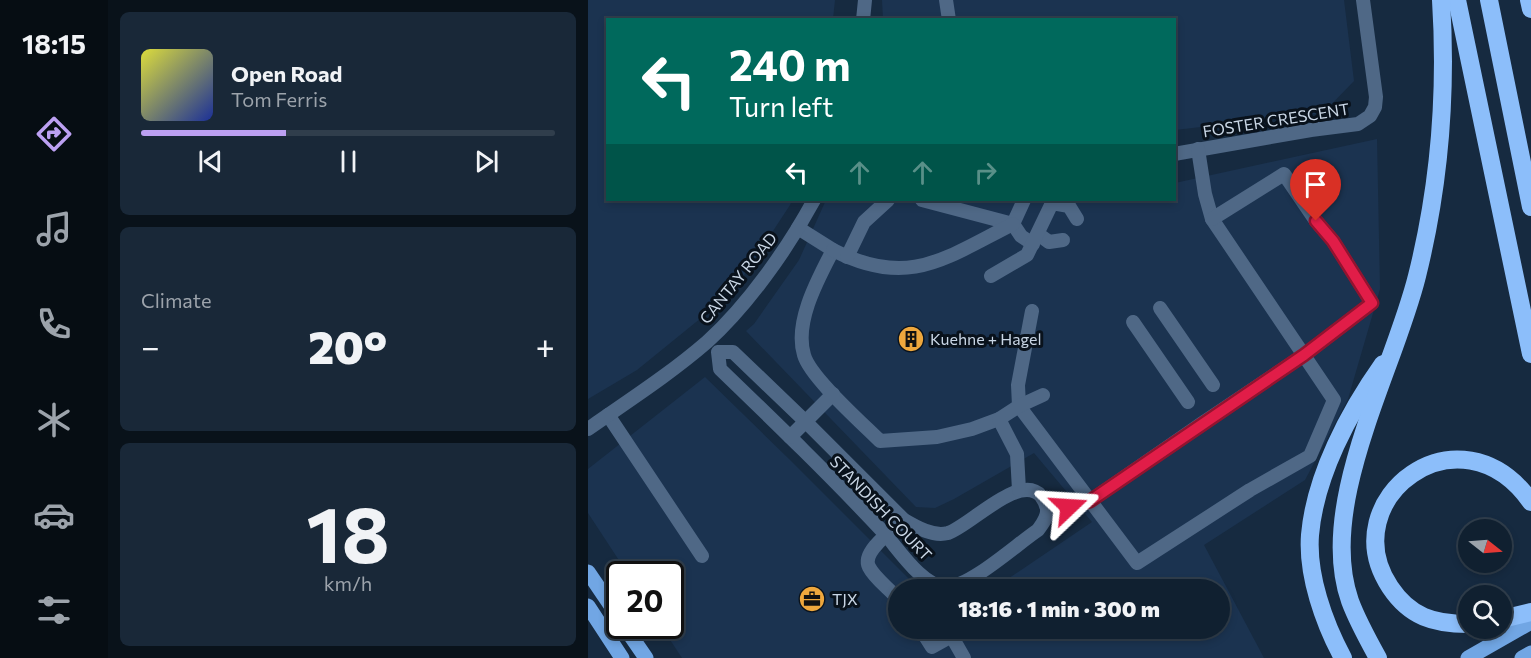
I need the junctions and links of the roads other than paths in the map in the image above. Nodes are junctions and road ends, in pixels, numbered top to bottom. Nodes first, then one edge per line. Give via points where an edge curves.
1 (865, 0) edge
2 (946, 0) edge
3 (1362, 0) edge
4 (1441, 0) edge
5 (1457, 0) edge
6 (1489, 0) edge
7 (1529, 0) edge
8 (1531, 9) edge
9 (863, 18) edge
10 (949, 18) edge
11 (1198, 149) junction
12 (1176, 154) edge
13 (813, 201) edge
14 (884, 201) edge
15 (926, 201) edge
16 (1019, 201) edge
17 (1531, 207) edge
18 (1077, 219) dead end
19 (1212, 219) junction
20 (1013, 224) junction
21 (798, 228) junction
22 (1035, 239) junction
23 (1064, 240) dead end
24 (833, 250) junction
25 (847, 257) junction
26 (991, 276) dead end
27 (1160, 308) dead end
28 (1032, 311) dead end
29 (1133, 322) dead end
30 (707, 341) junction
31 (1396, 345) junction
32 (718, 352) junction
33 (1531, 354) edge
34 (1304, 355) junction
35 (1213, 385) dead end
36 (833, 394) junction
37 (1043, 395) dead end
38 (1188, 402) dead end
39 (1019, 406) junction
40 (608, 415) junction
41 (999, 419) junction
42 (806, 422) junction
43 (588, 429) edge
44 (790, 437) junction
45 (1019, 490) junction
46 (1090, 501) junction
47 (1531, 502) edge
48 (1047, 512) junction
49 (904, 520) junction
50 (886, 536) junction
51 (702, 556) dead end
52 (588, 572) edge
53 (927, 579) edge
54 (969, 579) edge
55 (888, 588) edge
56 (606, 598) edge
57 (588, 606) edge
58 (1530, 615) edge
59 (1512, 618) edge
60 (1458, 624) edge
61 (633, 639) edge
62 (927, 639) edge
63 (942, 639) edge
64 (953, 639) edge
65 (1531, 653) edge
66 (622, 658) edge
67 (646, 658) edge
68 (964, 658) edge
69 (1343, 658) edge
70 (1378, 658) edge
71 (1468, 658) edge
72 (1522, 658) edge

1 - 9 street
2 - 10 street
3 - 11 street, FOSTER CRESCENT via 1377,97 1367,120
4 - 31 highway via 1444,89 1438,173 1417,278
5 - 33 highway
6 - 17 highway
7 - 8 highway
11 - 12 street, FOSTER CRESCENT
11 - 19 street
13 - 21 street, CANTAY ROAD
14 - 25 street via 864,222
15 - 20 street
16 - 20 street
18 - 22 street via 1069,207 1052,203
19 - 34 street
19 - 34 street via 1284,174 1333,241 1372,303
20 - 22 street via 1021,236
20 - 25 street via 928,264 892,269
21 - 24 street
21 - 30 street, CANTAY ROAD via 769,270
22 - 23 street
22 - 26 street via 1027,255
24 - 25 street
24 - 36 street via 811,294 801,343 808,363
27 - 35 street
28 - 39 street via 1018,385
29 - 38 street
30 - 32 street, STANDISH COURT
30 - 40 street, CANTAY ROAD
31 - 69 highway via 1359,397 1324,476 1314,511 1310,536 1313,577
31 - 70 highway via 1360,445 1347,491 1342,535 1343,568 1350,600
32 - 42 street, STANDISH COURT via 733,352
32 - 44 street, STANDISH COURT via 720,369
34 - 46 street
34 - 46 street via 1334,400 1310,456 1137,563
36 - 41 street via 880,441 937,437
36 - 42 street
37 - 39 street
39 - 41 street
39 - 46 street
40 - 43 street, CANTAY ROAD
40 - 51 street
41 - 45 street via 1017,454
42 - 44 street
42 - 49 street, STANDISH COURT
44 - 50 street, STANDISH COURT
45 - 48 street via 1037,492
45 - 49 street, STANDISH COURT via 947,533 932,532
46 - 48 street
47 - 60 highway via 1505,474 1485,463 1446,459 1412,474 1386,502 1376,541 1384,578 1411,610 1426,618
48 - 54 street, STANDISH COURT via 1038,530
49 - 50 street
50 - 53 street, STANDISH COURT
50 - 55 street via 870,551 867,565
52 - 56 main road
57 - 66 main road
58 - 59 highway
58 - 71 main road
61 - 67 main road
62 - 63 street via 932,647
64 - 68 street
65 - 72 main road

